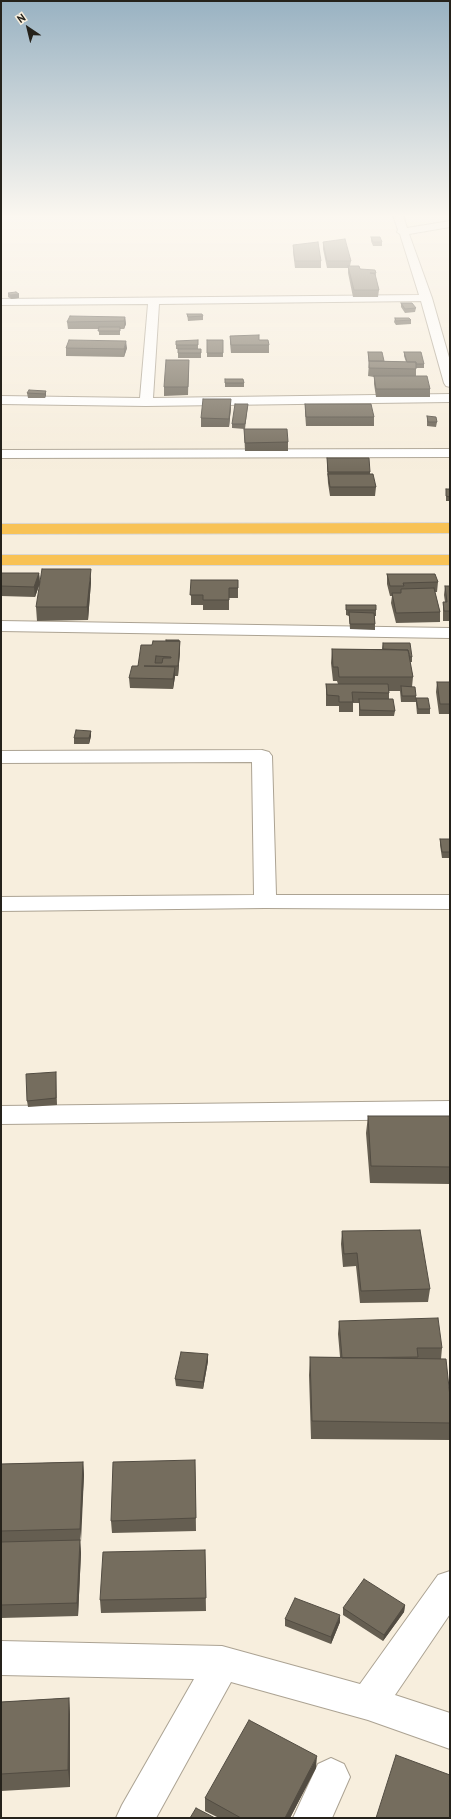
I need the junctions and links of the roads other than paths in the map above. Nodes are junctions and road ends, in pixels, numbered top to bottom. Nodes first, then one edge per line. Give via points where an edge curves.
1 (255, 300) edge
2 (427, 300) edge
3 (154, 301) junction
4 (1, 302) edge
5 (450, 384) edge
6 (450, 398) edge
7 (1, 400) edge
8 (146, 402) junction
9 (450, 453) edge
10 (1, 454) edge
11 (450, 528) edge
12 (1, 529) edge
13 (1, 560) edge
14 (450, 560) edge
15 (1, 626) edge
16 (450, 633) edge
17 (1, 757) edge
18 (265, 901) junction
19 (450, 902) edge
20 (1, 904) edge
21 (450, 1110) edge
22 (1, 1115) edge
23 (450, 1586) edge
24 (1, 1658) edge
25 (222, 1663) junction
26 (368, 1703) junction
27 (450, 1731) edge
28 (331, 1777) dead end
29 (135, 1818) edge
30 (312, 1818) edge

1 - 3 street
2 - 5 street
3 - 4 street
3 - 8 street
6 - 8 street
7 - 8 street
9 - 10 street
11 - 12 highway
13 - 14 highway
15 - 16 street
17 - 18 street via 262,756
18 - 19 street
18 - 20 street
21 - 22 street
23 - 26 street
24 - 25 street
25 - 26 street
25 - 29 street
26 - 27 street
28 - 30 street

